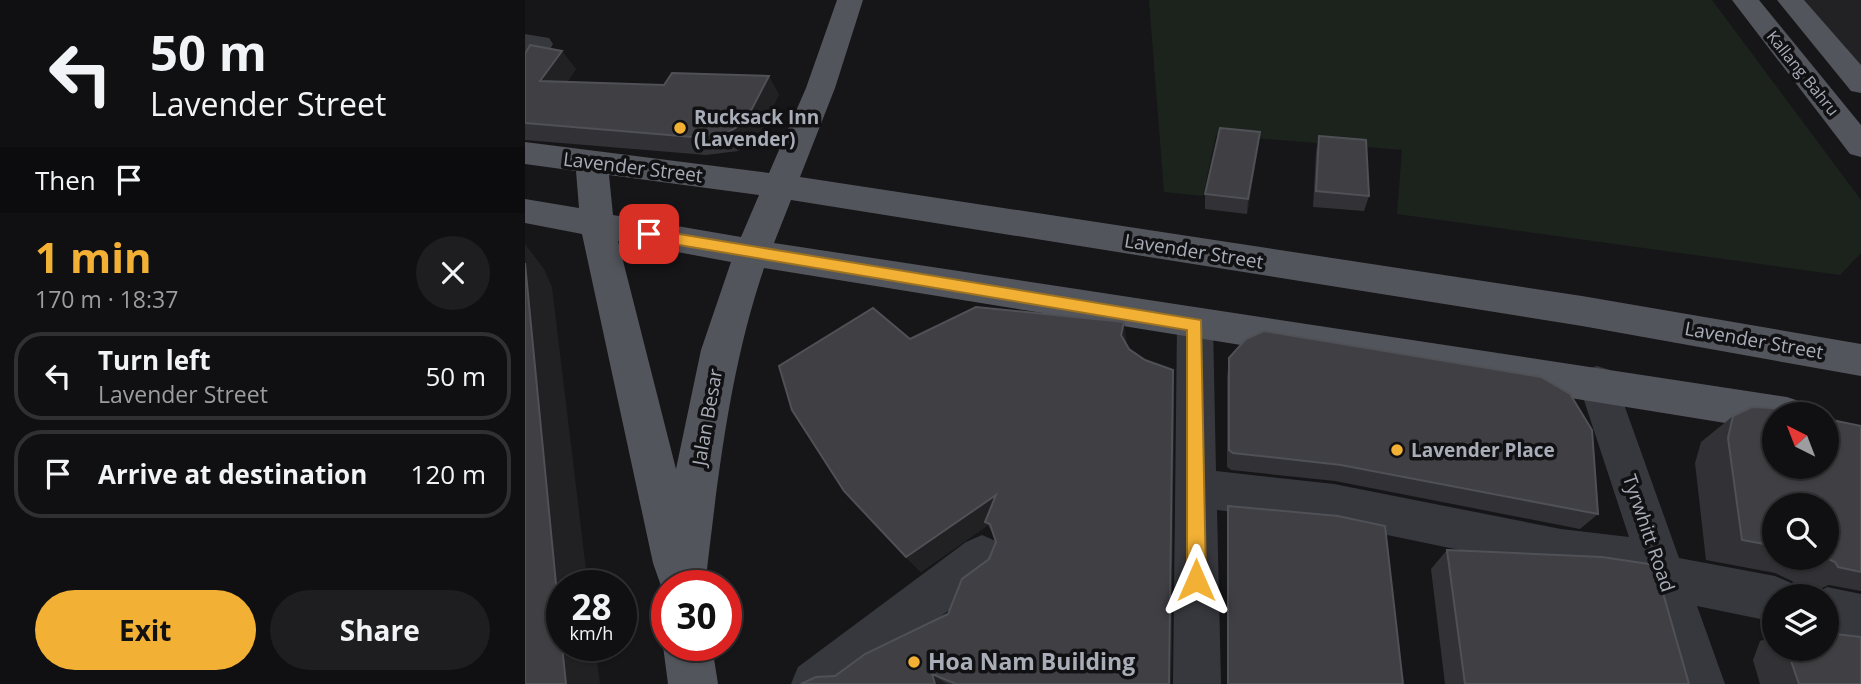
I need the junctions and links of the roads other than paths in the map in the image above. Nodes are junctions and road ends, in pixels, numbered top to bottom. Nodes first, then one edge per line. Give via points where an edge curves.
1 (850, 0) edge
2 (1745, 0) edge
3 (1790, 0) edge
4 (525, 42) edge
5 (525, 71) edge
6 (1861, 84) edge
7 (1861, 146) edge
8 (525, 153) edge
9 (592, 162) junction
10 (780, 186) junction
11 (525, 211) edge
12 (597, 225) junction
13 (754, 253) junction
14 (1195, 325) junction
15 (1861, 360) edge
16 (1597, 382) junction
17 (1762, 411) edge
18 (1190, 499) junction
19 (982, 557) dead end
20 (678, 570) edge
21 (684, 570) edge
22 (1662, 570) junction
23 (1762, 596) edge
24 (1839, 612) edge
25 (1861, 617) edge
26 (690, 661) edge
27 (821, 672) edge
28 (693, 684) edge
29 (1197, 684) edge
30 (1702, 684) edge

1 - 10 main road, Jalan Besar
2 - 7 main road, Kallang Bahru
3 - 6 main road, Kallang Bahru
4 - 5 street via 540,44
8 - 9 main road, Lavender Street
9 - 10 main road, Lavender Street
9 - 12 main road
10 - 13 main road, Jalan Besar
10 - 15 main road, Lavender Street via 1595,313
11 - 12 main road
12 - 13 main road
12 - 20 main road
13 - 14 main road
13 - 21 main road, Jalan Besar via 720,348 704,422
14 - 16 main road
14 - 18 street
16 - 17 main road
16 - 22 street, Tyrwhitt Road
18 - 22 street via 1334,505
18 - 29 street
19 - 27 street
22 - 23 street
22 - 30 street, Tyrwhitt Road
24 - 25 street
26 - 28 main road

